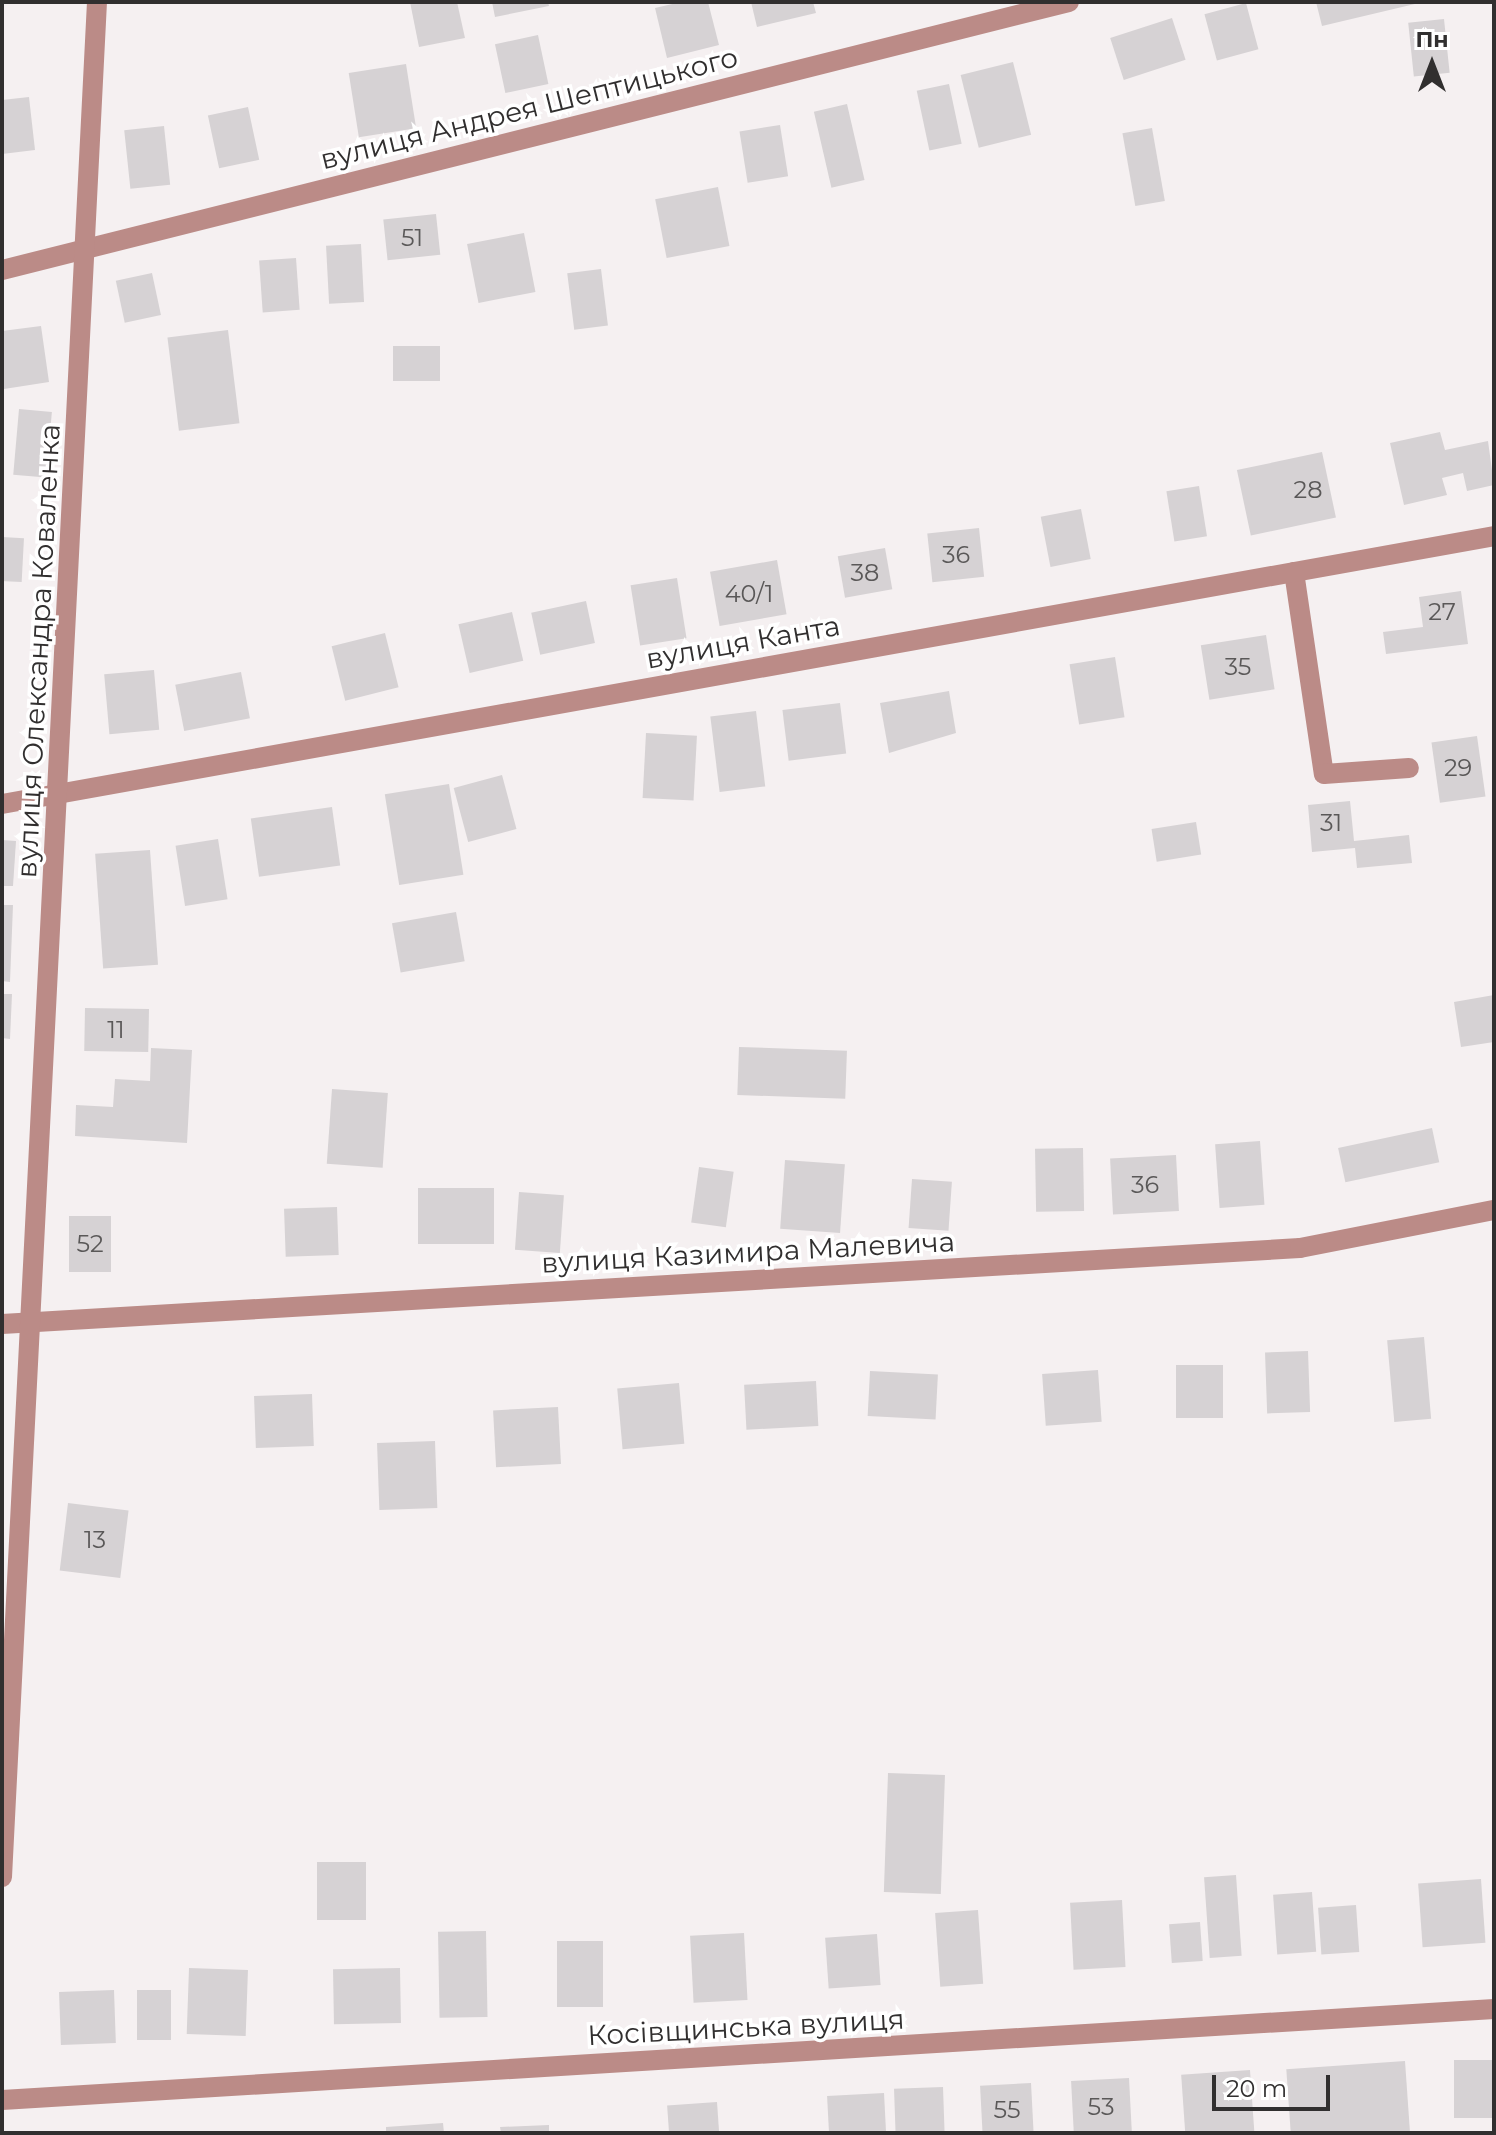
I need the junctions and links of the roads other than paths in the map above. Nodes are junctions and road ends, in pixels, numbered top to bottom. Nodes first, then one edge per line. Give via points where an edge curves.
1 (97, 2) edge
2 (1069, 2) edge
3 (85, 248) junction
4 (2, 270) edge
5 (1494, 536) edge
6 (1294, 572) junction
7 (1409, 768) dead end
8 (60, 791) junction
9 (2, 804) edge
10 (1494, 1210) edge
11 (32, 1322) junction
12 (2, 1324) edge
13 (2, 1877) edge
14 (1494, 2009) edge
15 (2, 2100) edge

1 - 3 street, вулиця Олександра Коваленка
2 - 3 street, вулиця Андрея Шептицького
3 - 4 street, вулиця Андрея Шептицького
3 - 8 street, вулиця Олександра Коваленка
5 - 6 street, вулиця Канта
6 - 7 street via 1324,774
6 - 8 street, вулиця Канта
8 - 9 street, вулиця Канта
8 - 11 street, вулиця Олександра Коваленка
10 - 11 street, вулиця Казимира Малевича via 1300,1248
11 - 12 street, вулиця Казимира Малевича
11 - 13 street, вулиця Олександра Коваленка
14 - 15 street, Косівщинська вулиця

